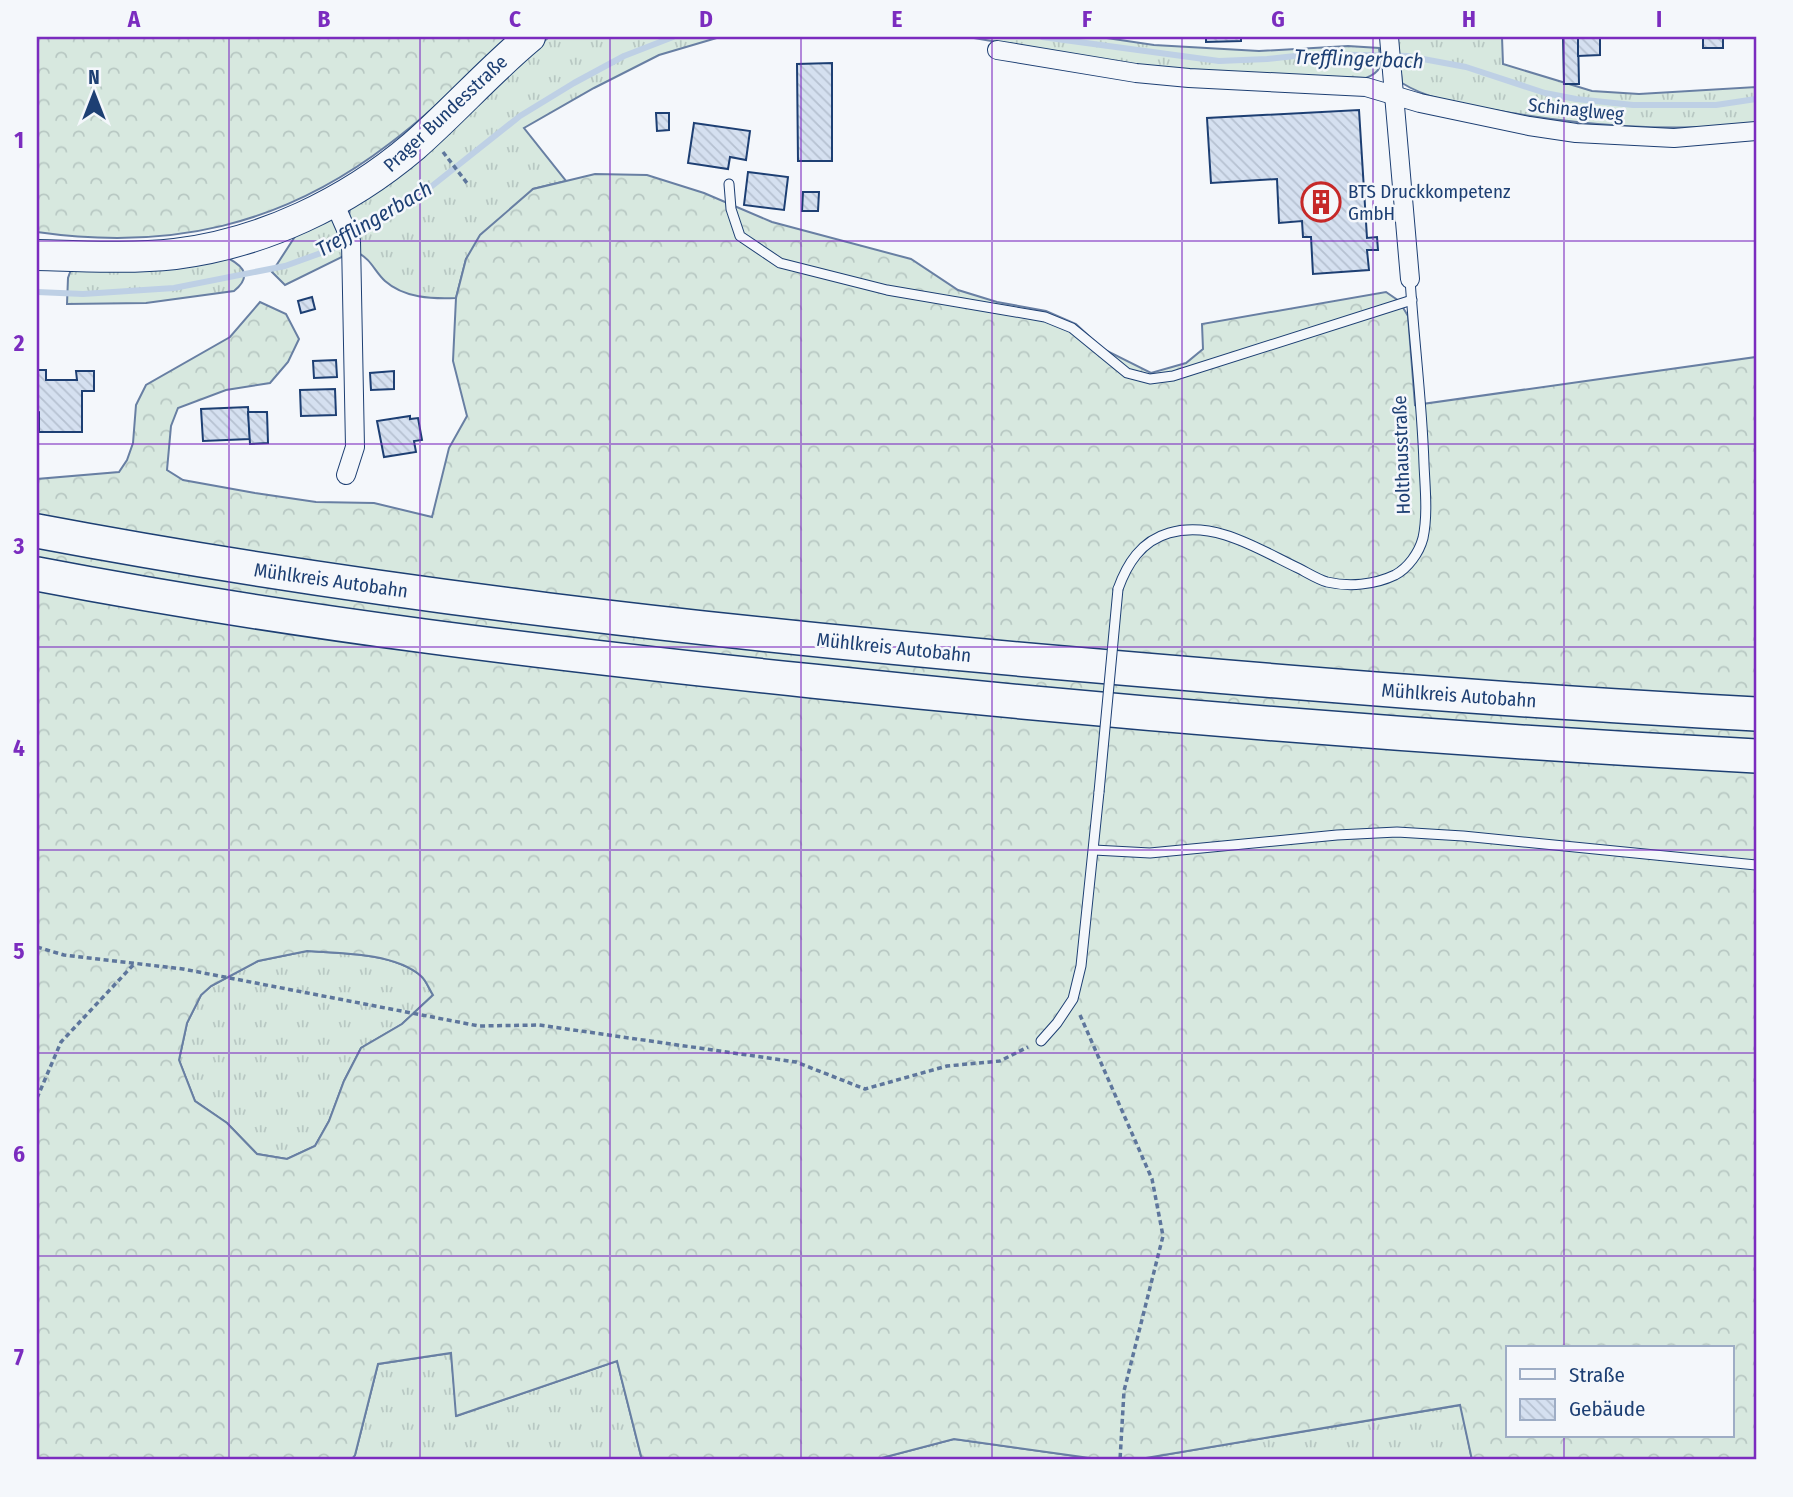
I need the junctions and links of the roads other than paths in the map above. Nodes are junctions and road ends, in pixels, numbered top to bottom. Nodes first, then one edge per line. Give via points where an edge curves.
1 (530, 37) edge
2 (1389, 38) edge
3 (998, 50) dead end
4 (1394, 95) junction
5 (1756, 131) edge
6 (730, 184) dead end
7 (338, 210) junction
8 (37, 255) edge
9 (1410, 279) joint
10 (1412, 300) junction
11 (346, 475) dead end
12 (37, 531) edge
13 (37, 574) edge
14 (1756, 714) edge
15 (1756, 756) edge
16 (1094, 850) junction
17 (1756, 864) edge
18 (1041, 1041) road end

1 - 7 main road, Prager Bundesstraße
2 - 4 street, Holthausstraße
3 - 4 street via 1136,73 1366,87
4 - 5 street, Schinaglweg via 1576,133 1674,138
4 - 9 street, Holthausstraße
6 - 10 lane via 731,209 740,236 780,263 887,290 1045,317 1072,328 1127,373 1150,379 1173,376
7 - 8 main road, Prager Bundesstraße via 210,248 132,257
7 - 11 street via 351,241 355,447
9 - 10 lane, Holthausstraße
10 - 16 lane, Holthausstraße, bridge via 1426,512 1417,555 1396,575 1351,586 1325,581 1208,530 1160,535 1141,548 1126,567 1118,589
12 - 14 highway, Mühlkreis Autobahn via 259,570 685,626 1245,679
13 - 15 highway via 252,612 679,667 1314,727
16 - 17 lane via 1150,853 1397,832
16 - 18 lane, Holthausstraße via 1073,999

